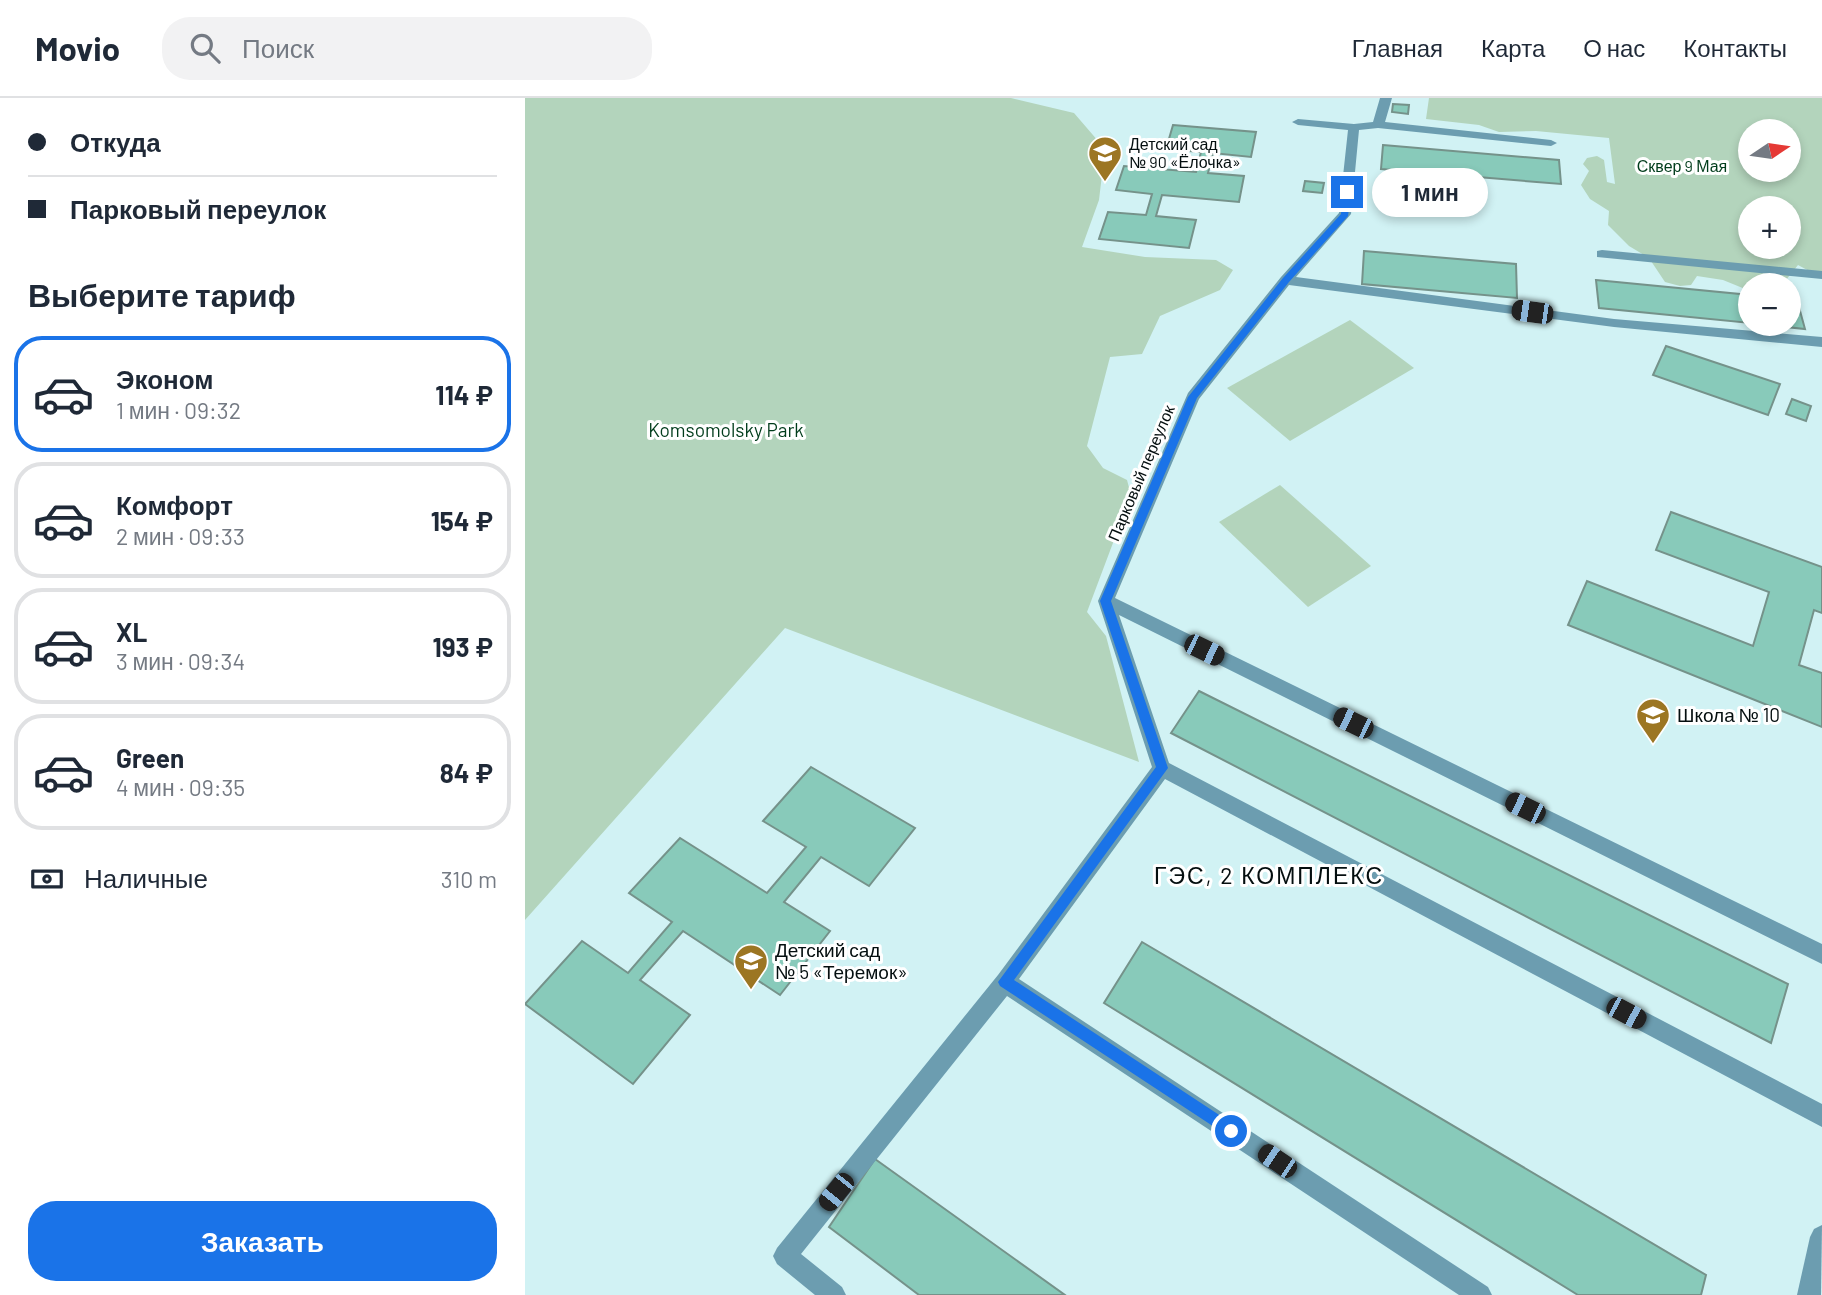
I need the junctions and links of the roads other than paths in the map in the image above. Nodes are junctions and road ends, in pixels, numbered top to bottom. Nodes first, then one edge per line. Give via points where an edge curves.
1 (1386, 98) edge
2 (1298, 122) dead end
3 (1378, 125) junction
4 (1354, 127) junction
5 (1551, 143) dead end
6 (1602, 254) dead end
7 (1822, 275) edge
8 (1286, 280) junction
9 (1822, 342) edge
10 (1106, 601) junction
11 (1162, 768) junction
12 (1822, 954) edge
13 (1005, 982) junction
14 (1822, 1115) edge
15 (1822, 1237) edge
16 (834, 1295) edge
17 (1480, 1295) edge
18 (1809, 1295) edge

1 - 3 lane
2 - 4 lane
3 - 4 lane
3 - 5 lane
4 - 8 lane, Парковый переулок via 1345,214
6 - 7 lane
8 - 9 lane via 1614,323
8 - 10 lane, Парковый переулок via 1193,397
10 - 11 lane
10 - 12 lane
11 - 13 lane
11 - 14 lane
13 - 16 lane via 785,1256
13 - 17 lane
15 - 18 lane

